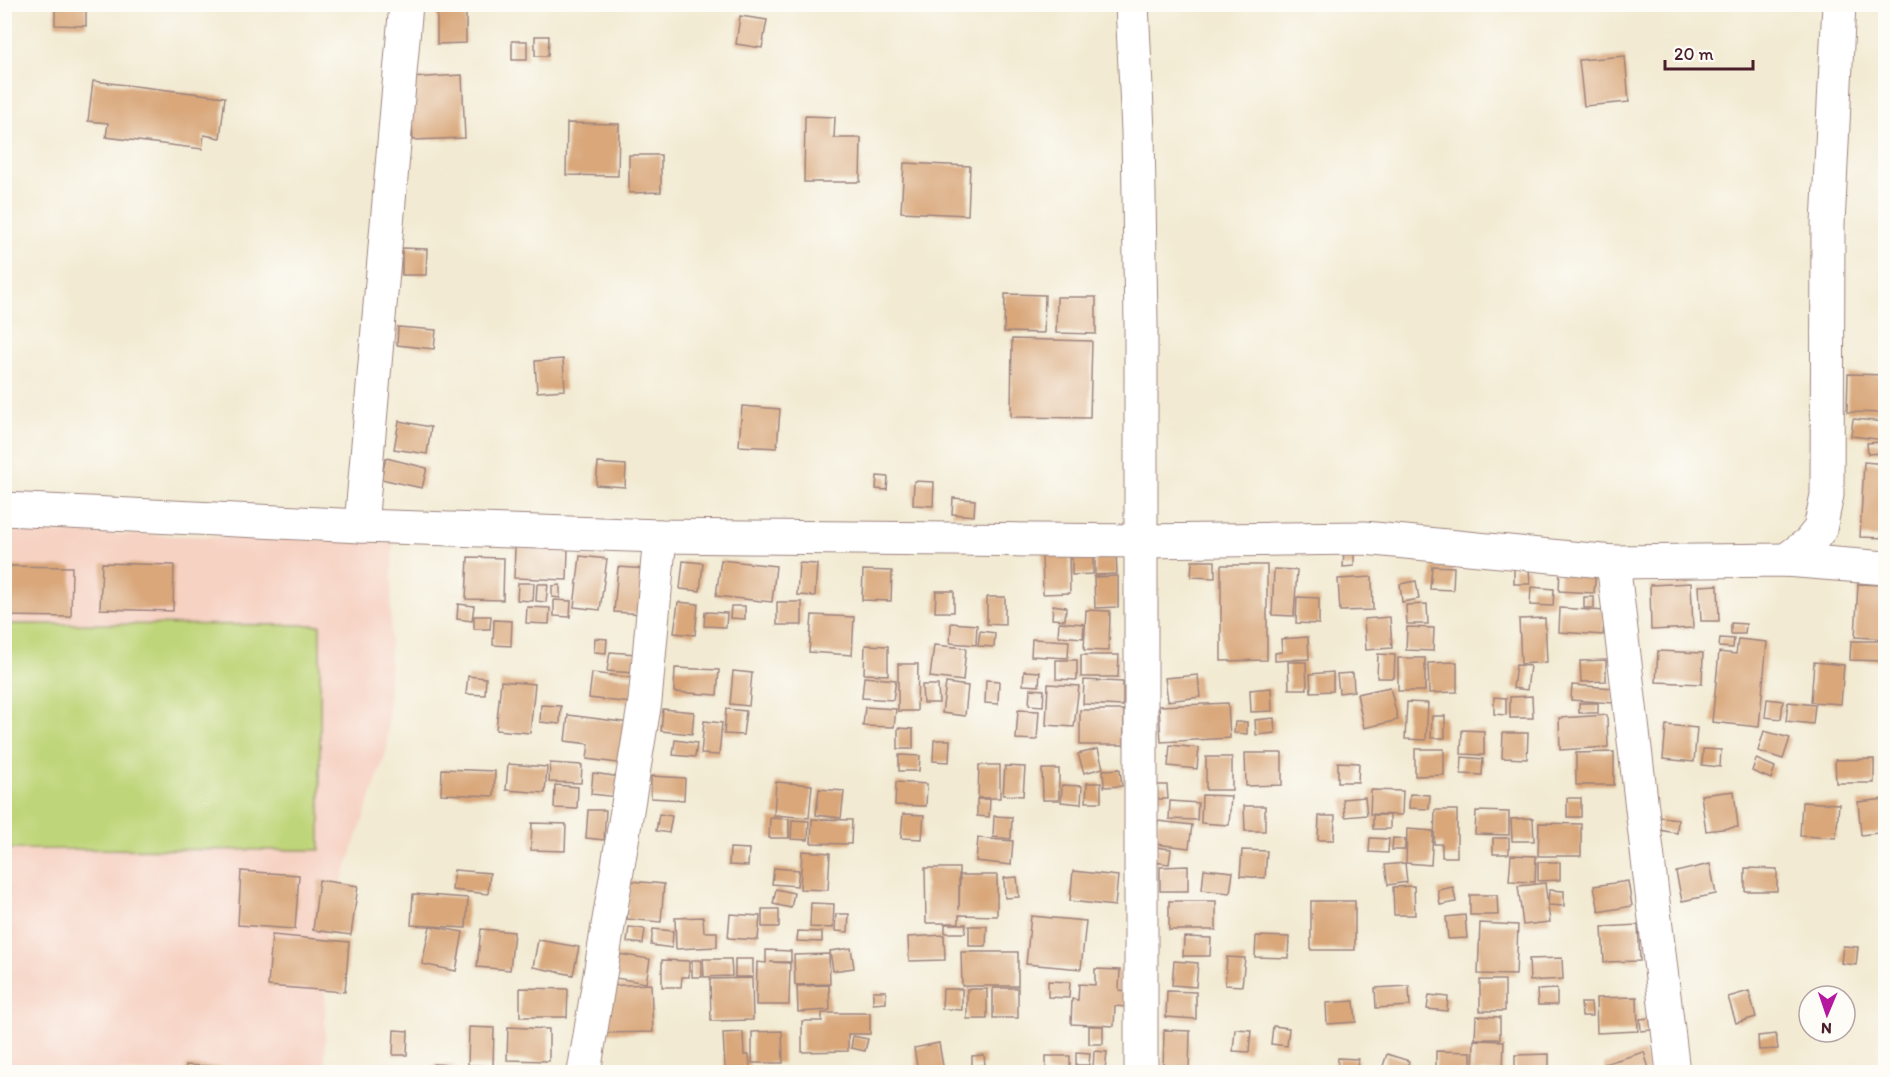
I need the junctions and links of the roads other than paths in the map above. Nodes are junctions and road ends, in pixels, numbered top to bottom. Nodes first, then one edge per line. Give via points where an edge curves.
1 (406, 4) edge
2 (1132, 4) edge
3 (1839, 4) edge
4 (4, 509) edge
5 (361, 526) junction
6 (660, 536) junction
7 (1140, 541) junction
8 (1786, 560) junction
9 (1612, 562) junction
10 (1886, 568) edge
11 (584, 1072) edge
12 (1142, 1072) edge
13 (1673, 1072) edge

1 - 5 street
2 - 7 street via 1141,325
3 - 8 street via 1828,224 1827,495 1820,529
4 - 5 street
5 - 6 street
6 - 7 street
6 - 11 street via 645,701
7 - 9 street via 1364,538
7 - 12 street
8 - 9 street
8 - 10 street
9 - 13 street

